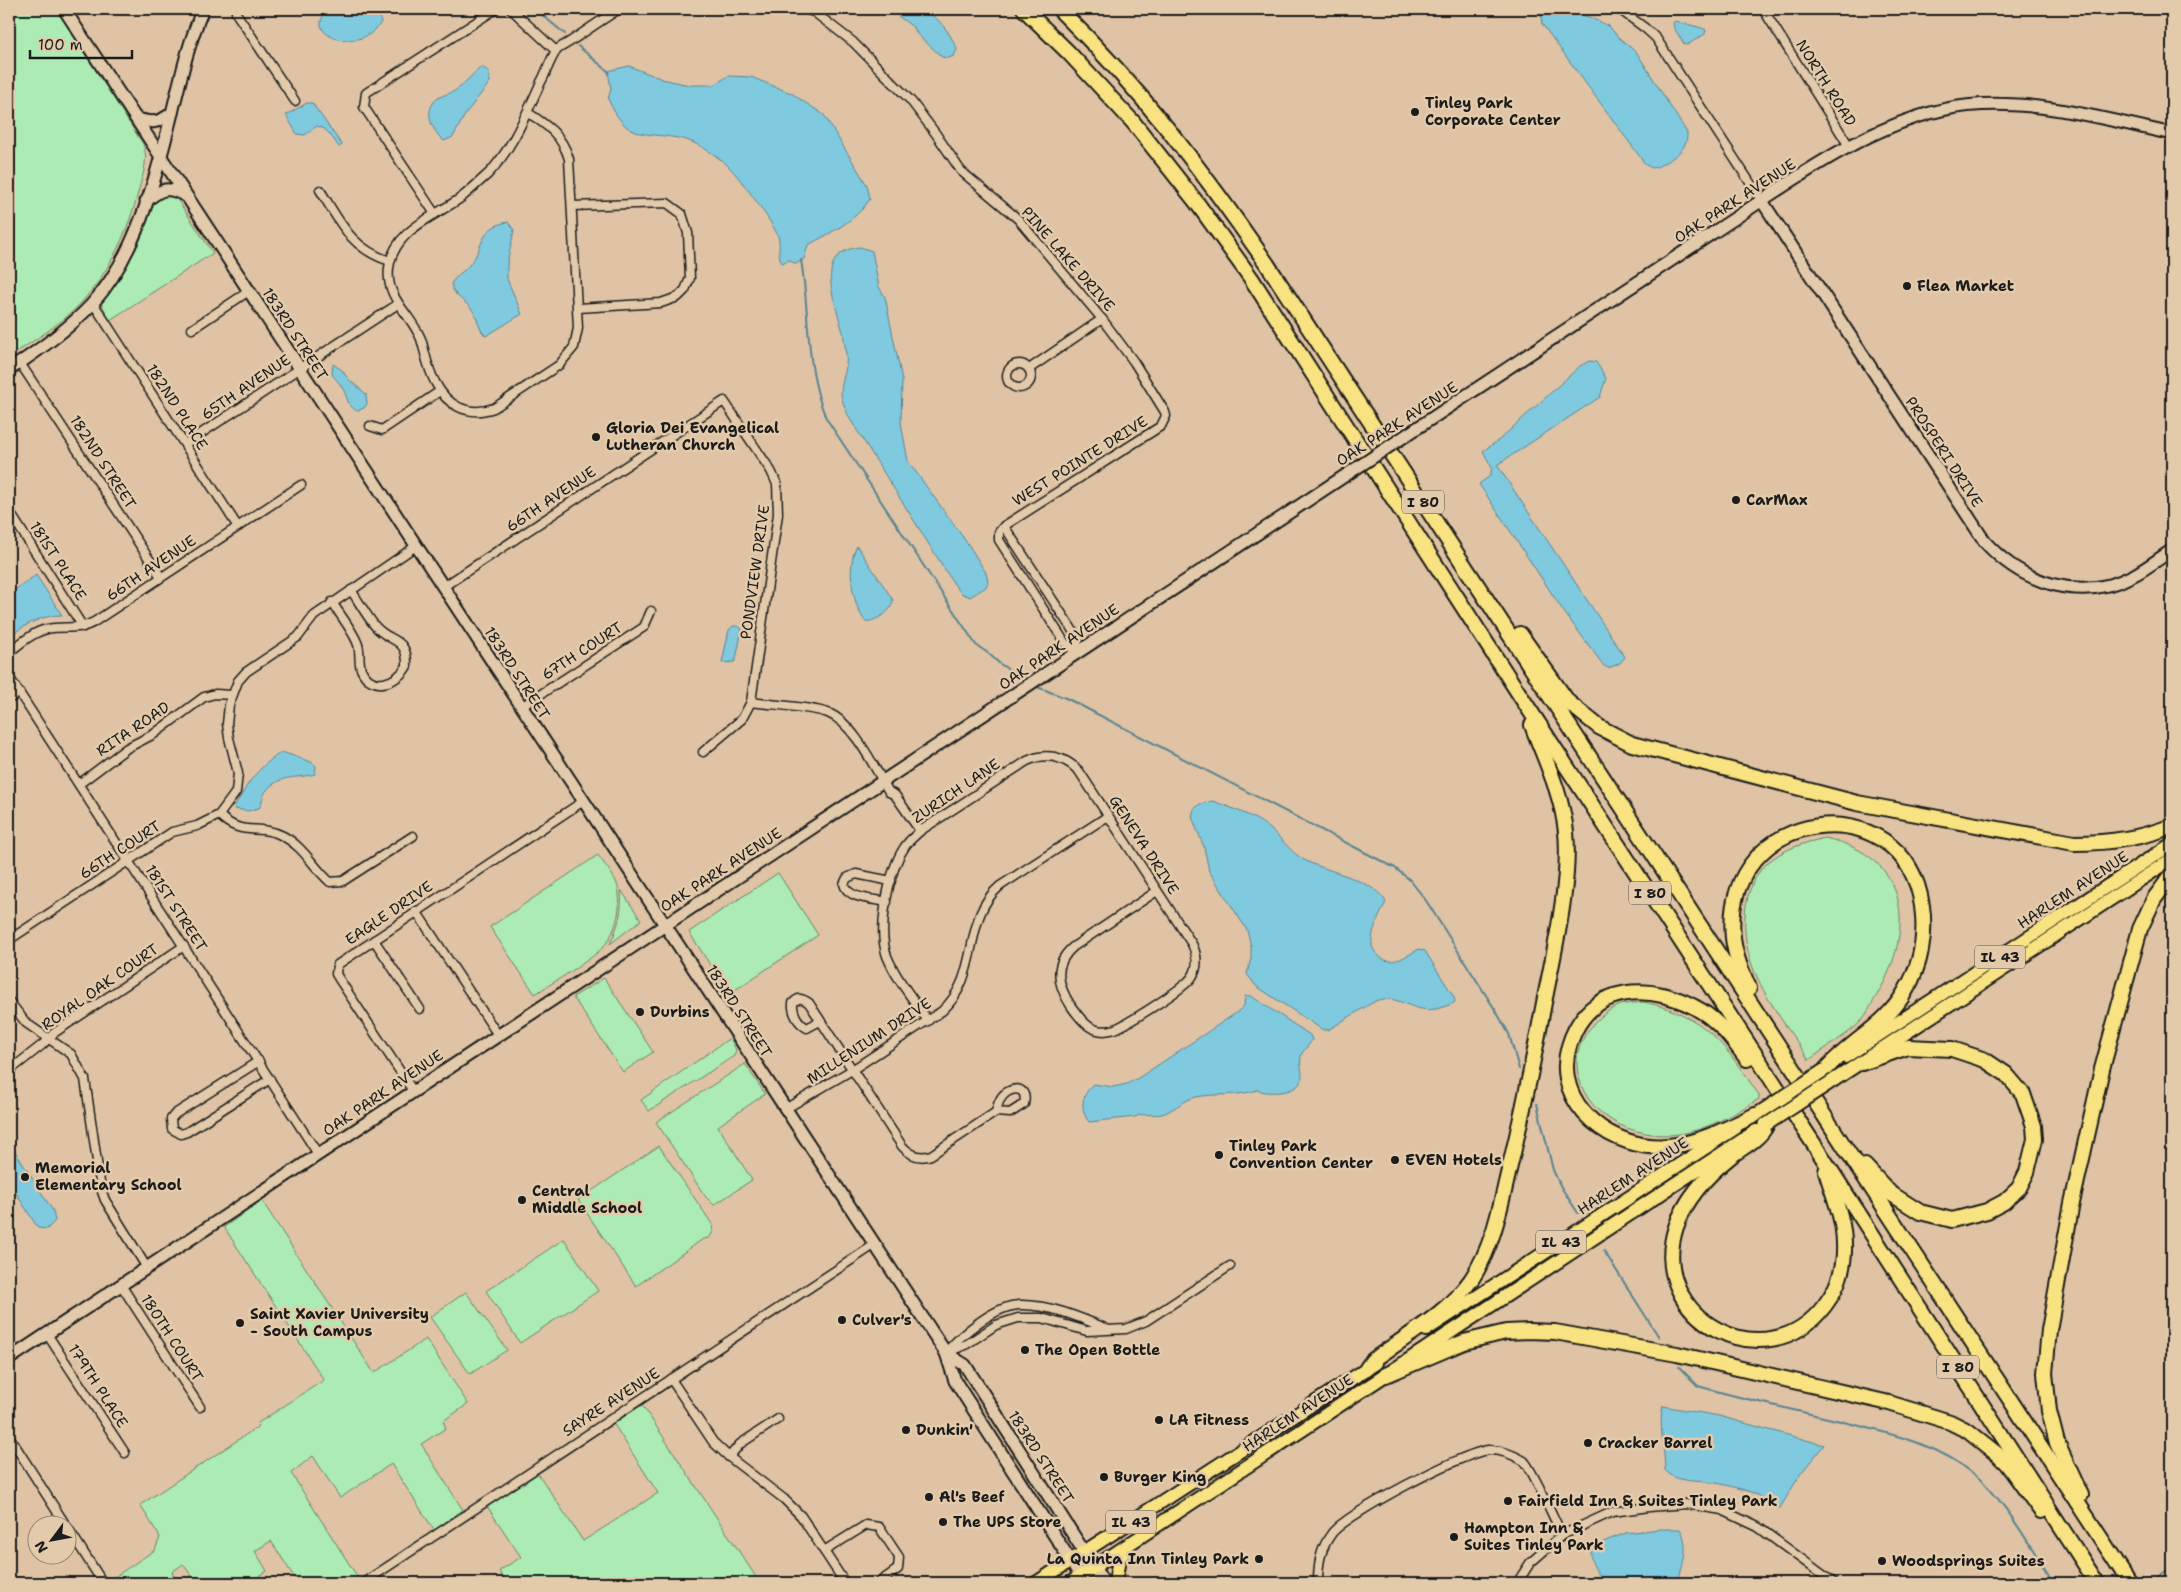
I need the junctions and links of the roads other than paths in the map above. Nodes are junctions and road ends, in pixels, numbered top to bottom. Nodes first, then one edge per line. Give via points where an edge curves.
1 (64, 9) edge
2 (203, 9) edge
3 (236, 9) edge
4 (496, 9) edge
5 (511, 9) edge
6 (619, 9) edge
7 (805, 9) edge
8 (1024, 9) edge
9 (1059, 9) edge
10 (1619, 9) edge
11 (1763, 9) edge
12 (556, 51) junction
13 (294, 101) dead end
14 (527, 112) junction
15 (172, 113) junction
16 (136, 118) junction
17 (2172, 134) edge
18 (1849, 146) junction
19 (162, 156) junction
20 (320, 190) dead end
21 (188, 197) junction
22 (146, 201) junction
23 (1762, 201) junction
24 (572, 206) junction
25 (435, 214) junction
26 (390, 261) junction
27 (249, 291) junction
28 (93, 303) junction
29 (398, 304) junction
30 (578, 308) junction
31 (1102, 319) junction
32 (192, 329) dead end
33 (20, 363) junction
34 (300, 368) junction
35 (1029, 369) dead end
36 (9, 370) edge
37 (440, 391) junction
38 (724, 402) joint
39 (1166, 416) joint
40 (370, 426) dead end
41 (185, 444) junction
42 (1396, 460) junction
43 (301, 485) dead end
44 (9, 511) edge
45 (1004, 526) junction
46 (238, 527) junction
47 (416, 546) junction
48 (2172, 550) edge
49 (161, 577) junction
50 (443, 587) junction
51 (351, 590) junction
52 (332, 602) junction
53 (651, 611) dead end
54 (84, 627) junction
55 (9, 652) edge
56 (1077, 653) junction
57 (9, 677) edge
58 (19, 692) junction
59 (232, 695) junction
60 (9, 699) edge
61 (751, 702) junction
62 (1524, 703) junction
63 (521, 707) junction
64 (702, 752) dead end
65 (1034, 758) joint
66 (883, 782) junction
67 (79, 784) junction
68 (582, 802) junction
69 (219, 815) junction
70 (1108, 816) junction
71 (2172, 826) edge
72 (920, 831) junction
73 (413, 836) dead end
74 (2172, 844) edge
75 (2172, 859) edge
76 (129, 861) junction
77 (2172, 875) edge
78 (891, 882) junction
79 (1157, 891) junction
80 (887, 902) junction
81 (416, 911) junction
82 (664, 924) junction
83 (9, 940) edge
84 (374, 940) junction
85 (184, 946) junction
86 (9, 1001) edge
87 (420, 1009) dead end
88 (1760, 1017) junction
89 (820, 1020) dead end
90 (928, 1021) junction
91 (498, 1035) junction
92 (49, 1038) junction
93 (258, 1061) junction
94 (1862, 1063) junction
95 (852, 1070) junction
96 (9, 1071) edge
97 (1830, 1075) junction
98 (270, 1079) junction
99 (1774, 1084) junction
100 (413, 1091) junction
101 (785, 1110) junction
102 (996, 1112) dead end
103 (1760, 1118) junction
104 (1838, 1136) junction
105 (1819, 1152) junction
106 (318, 1154) junction
107 (874, 1245) junction
108 (1230, 1266) dead end
109 (147, 1268) junction
110 (121, 1285) junction
111 (1107, 1329) junction
112 (47, 1334) junction
113 (946, 1353) junction
114 (9, 1360) edge
115 (1367, 1368) junction
116 (1386, 1375) junction
117 (671, 1379) junction
118 (200, 1406) dead end
119 (778, 1419) dead end
120 (9, 1436) edge
121 (125, 1453) dead end
122 (729, 1457) junction
123 (59, 1514) edge
124 (1562, 1535) junction
125 (2100, 1537) junction
126 (1132, 1542) junction
127 (78, 1544) edge
128 (824, 1551) junction
129 (1084, 1552) junction
130 (1071, 1561) junction
131 (1094, 1568) junction
132 (101, 1580) edge
133 (1078, 1581) edge
134 (1829, 1582) edge
135 (91, 1583) edge
136 (363, 1583) edge
137 (845, 1583) edge
138 (878, 1583) edge
139 (1036, 1583) edge
140 (1104, 1583) edge
141 (1115, 1583) edge
142 (1318, 1583) edge
143 (1517, 1583) edge
144 (2092, 1583) edge
145 (2097, 1583) edge
146 (2130, 1583) edge

1 - 16 street, 183RD STREET
2 - 15 street
3 - 13 street
4 - 25 street via 366,93 364,107
5 - 12 street
6 - 12 street
7 - 31 street, PINE LAKE DRIVE via 814,12 853,42 911,101 961,171 1018,219
8 - 62 highway, I 80 via 1069,52 1133,122 1197,203 1251,278
9 - 42 highway, I 80 via 1151,107 1216,189
10 - 23 street via 1656,38
11 - 18 street, NORTH ROAD
12 - 14 street
14 - 24 street via 548,126 563,143 569,159
14 - 25 street via 512,142 489,172 463,196
15 - 16 street via 156,123
15 - 19 street
16 - 19 street, 183RD STREET
17 - 18 street, OAK PARK AVENUE via 2051,108 2000,104 1943,110 1892,126
18 - 23 street, OAK PARK AVENUE
19 - 21 street, 183RD STREET
19 - 22 street
20 - 26 street via 351,239
21 - 22 street via 168,189 157,192
21 - 27 street, 183RD STREET
22 - 28 street via 120,264
23 - 48 street, PROSPERI DRIVE via 1985,542 1999,558 2034,579 2053,585 2095,588 2133,575
23 - 56 street, OAK PARK AVENUE, bridge
24 - 30 street
24 - 30 street via 667,203 682,214 688,233 690,278 678,297 661,303
25 - 26 street via 402,237
26 - 29 street via 390,285
27 - 32 street
27 - 34 street, 183RD STREET
28 - 33 street via 68,328
28 - 41 street, 182ND PLACE
29 - 34 street, 65TH AVENUE
29 - 37 street via 420,338 427,367
30 - 37 street via 574,347 567,357 499,405 482,412 464,410 449,402
31 - 35 street
31 - 39 street, PINE LAKE DRIVE via 1138,367
33 - 36 street
33 - 49 street, 182ND STREET
34 - 41 street, 65TH AVENUE
34 - 47 street, 183RD STREET
37 - 40 street via 382,430
38 - 50 street, 66TH AVENUE
38 - 61 street, PONDVIEW DRIVE via 771,471 779,500
39 - 45 street, WEST POINTE DRIVE via 1161,426
41 - 46 street, 182ND PLACE
42 - 71 highway via 1443,518 1560,692 1584,716 1613,736 1663,753 1857,803 2047,839 2074,843 2116,842
42 - 88 highway, I 80
43 - 46 street, 66TH AVENUE
44 - 54 street, 181ST PLACE
45 - 56 street, WEST POINTE DRIVE via 1077,637
45 - 56 street, WEST POINTE DRIVE via 999,532 999,540 1065,643
46 - 49 street, 66TH AVENUE
47 - 50 street, 183RD STREET
47 - 51 street, 66TH COURT
49 - 54 street, 66TH AVENUE
50 - 63 street, 183RD STREET
51 - 52 street, 66TH COURT
51 - 52 street via 376,627 396,639 405,650 407,666 396,679 381,683 366,676 361,668 358,643
52 - 59 street, 66TH COURT via 314,616 298,637 246,672
53 - 63 street, 67TH COURT via 644,627
54 - 55 street, 66TH AVENUE via 46,629
56 - 66 street, OAK PARK AVENUE
57 - 58 street, 181ST STREET
58 - 60 street
58 - 67 street, 181ST STREET
59 - 67 street, RITA ROAD via 204,697
59 - 69 street, 66TH COURT via 227,724 238,784
61 - 64 street via 742,719
61 - 66 street via 822,712 840,720
62 - 99 highway, I 80
62 - 115 highway via 1556,783 1564,815 1566,850 1565,880 1522,1118 1494,1234 1470,1280 1444,1310 1372,1361
63 - 68 street, 183RD STREET
65 - 70 street, GENEVA DRIVE via 1054,756 1074,766
65 - 72 street, ZURICH LANE
66 - 72 street
66 - 82 street, OAK PARK AVENUE
67 - 76 street, 181ST STREET
68 - 81 street, EAGLE DRIVE
68 - 82 street, 183RD STREET
69 - 73 street via 238,829 260,829 282,836 304,851 330,882 343,881
69 - 76 street, 66TH COURT via 197,826 172,832
70 - 79 street, GENEVA DRIVE
70 - 90 street, MILLENIUM DRIVE via 992,894 978,916 963,982 949,1004
72 - 78 street, ZURICH LANE via 903,849
74 - 97 main road, HARLEM AVENUE / IL 43
75 - 94 main road, HARLEM AVENUE / IL 43
76 - 83 street, 66TH COURT
76 - 85 street, 181ST STREET
77 - 125 highway via 2154,899 2140,929 2102,1069 2072,1203 2046,1357 2046,1391 2057,1443
78 - 80 street, ZURICH LANE
78 - 80 street via 856,874 845,880 845,889 849,893
79 - 79 street, GENEVA DRIVE via 1195,951 1195,972 1190,980 1120,1027 1103,1032 1091,1029 1060,987 1060,968 1068,950
80 - 90 street, ZURICH LANE via 883,926 886,954
81 - 84 street, EAGLE DRIVE
81 - 91 street
82 - 91 street, OAK PARK AVENUE
82 - 101 street, 183RD STREET
84 - 87 street
84 - 100 street, EAGLE DRIVE via 337,965 336,974
85 - 92 street, ROYAL OAK COURT
85 - 93 street, 181ST STREET
86 - 92 street via 26,1023
88 - 97 highway via 1740,966 1734,938 1736,898 1748,869 1772,844 1806,827 1840,825 1878,838 1905,863 1919,890 1924,924 1920,956 1908,988 1890,1013 1840,1053
88 - 104 highway, I 80
89 - 95 street
90 - 95 street, MILLENIUM DRIVE
91 - 100 street, OAK PARK AVENUE
92 - 96 street, ROYAL OAK COURT
92 - 109 street via 71,1054 85,1079 101,1189
93 - 98 street, 181ST STREET
93 - 98 street via 175,1114 171,1119 172,1129 181,1134 187,1132
94 - 97 main road, HARLEM AVENUE / IL 43
94 - 104 highway via 1908,1047 1952,1049 1986,1060 2006,1074 2023,1094 2029,1107 2035,1139 2027,1172 2019,1188 2004,1202 1986,1212 1952,1220 1920,1212 1890,1193
95 - 101 street, MILLENIUM DRIVE
95 - 102 street via 902,1146 916,1156 927,1157 935,1153
97 - 103 main road, HARLEM AVENUE / IL 43, bridge
98 - 106 street, 181ST STREET
99 - 103 highway via 1761,1077 1714,1020 1692,1006 1659,994 1635,991 1608,998 1584,1017 1572,1037 1566,1066 1572,1094 1587,1117 1618,1138 1641,1145 1678,1145
99 - 105 highway, I 80
100 - 106 street, OAK PARK AVENUE
101 - 107 street, 183RD STREET
103 - 105 highway via 1762,1135 1719,1165 1704,1180 1688,1202 1674,1234 1672,1263 1679,1289 1696,1314 1720,1332 1750,1340 1784,1336 1813,1319 1833,1294 1844,1258 1844,1236
103 - 115 main road, HARLEM AVENUE / IL 43
103 - 116 main road, HARLEM AVENUE / IL 43
104 - 125 highway, I 80
105 - 145 highway, I 80
106 - 109 street, OAK PARK AVENUE
107 - 113 street, 183RD STREET
107 - 117 street, SAYRE AVENUE
108 - 111 street via 1146,1321 1126,1329
109 - 110 street, OAK PARK AVENUE
110 - 112 street, OAK PARK AVENUE
110 - 118 street, 180TH COURT
111 - 113 street via 1086,1331 1042,1318 1018,1318 996,1325
111 - 113 street via 1083,1318 1019,1305 1002,1309 960,1336
112 - 114 street, OAK PARK AVENUE
112 - 121 street, 179TH PLACE
113 - 129 street, 183RD STREET via 964,1366
113 - 130 street, 183RD STREET via 955,1381
115 - 129 main road, HARLEM AVENUE / IL 43
116 - 126 main road, HARLEM AVENUE / IL 43
116 - 144 highway via 1485,1336 1555,1332 1687,1356 1889,1403 1933,1416 1981,1440 2007,1464
117 - 122 street via 713,1442
117 - 136 street, SAYRE AVENUE
119 - 122 street via 740,1444
120 - 123 street
122 - 128 street via 784,1499 801,1516
124 - 134 street via 1612,1512 1686,1504 1722,1510 1758,1527
124 - 142 street via 1526,1462 1508,1453 1489,1450 1454,1461 1346,1520 1331,1534 1322,1549
124 - 143 street via 1530,1563
125 - 146 highway, I 80
126 - 131 main road, HARLEM AVENUE / IL 43
126 - 141 main road via 1119,1559
127 - 132 street
128 - 137 street
128 - 138 street via 866,1525 879,1527 900,1562 898,1569
129 - 130 main road, HARLEM AVENUE / IL 43
129 - 131 street, 183RD STREET
130 - 133 street, 183RD STREET
130 - 139 main road, HARLEM AVENUE / IL 43
131 - 133 main road, HARLEM AVENUE / IL 43
131 - 140 street, 183RD STREET
132 - 135 street

